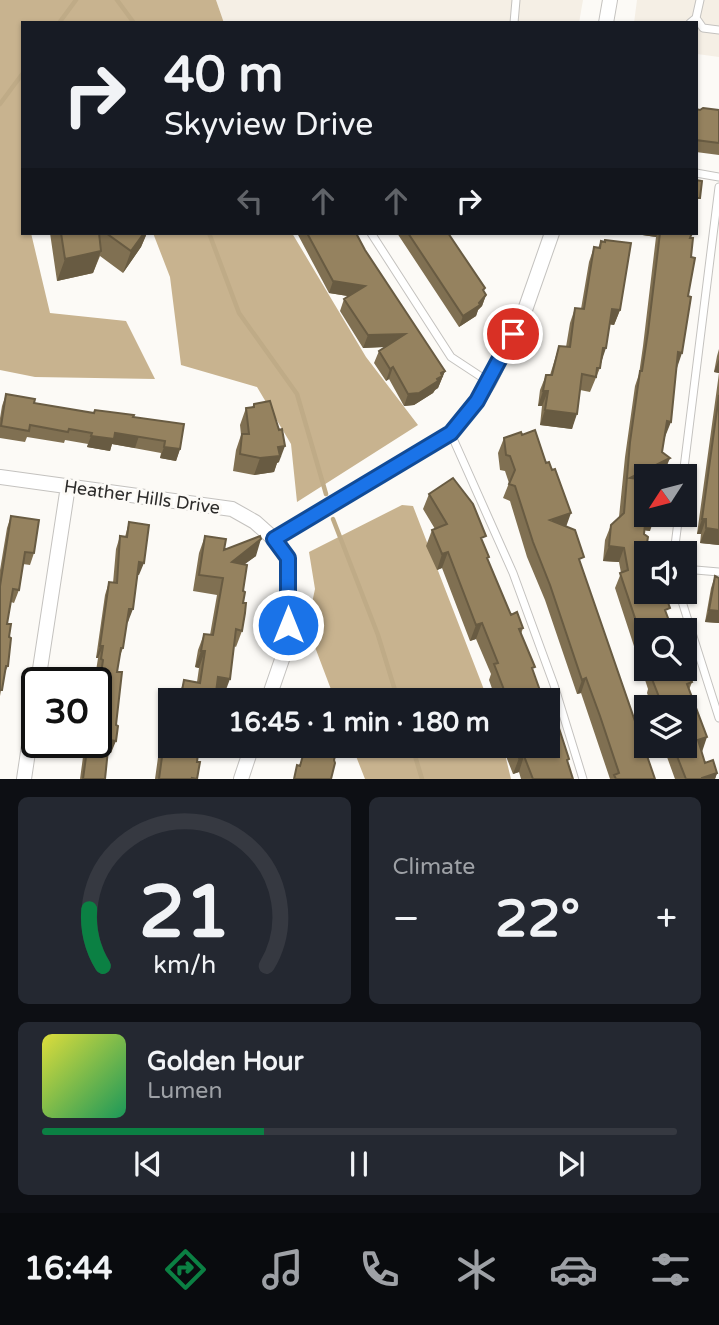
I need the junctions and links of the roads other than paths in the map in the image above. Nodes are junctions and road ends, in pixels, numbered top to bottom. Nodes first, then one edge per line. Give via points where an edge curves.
1 (516, 0) edge
2 (610, 0) edge
3 (700, 0) edge
4 (514, 21) edge
5 (606, 21) edge
6 (693, 21) edge
7 (698, 24) edge
8 (719, 30) edge
9 (698, 173) edge
10 (719, 177) edge
11 (719, 187) edge
12 (372, 235) edge
13 (551, 235) edge
14 (489, 382) junction
15 (451, 433) junction
16 (684, 464) edge
17 (0, 477) edge
18 (68, 486) junction
19 (274, 539) junction
20 (697, 570) edge
21 (719, 572) edge
22 (683, 604) edge
23 (40, 667) edge
24 (272, 688) edge
25 (719, 718) edge
26 (26, 758) edge
27 (248, 758) edge
28 (23, 779) edge
29 (241, 779) edge
30 (583, 779) edge

1 - 4 lane
2 - 5 street
3 - 6 lane
7 - 8 lane
9 - 10 lane
11 - 16 lane
12 - 14 lane via 451,357
13 - 14 street via 525,310
14 - 15 street
15 - 19 street
15 - 30 lane via 513,573
17 - 18 street, Heather Hills Drive
18 - 19 street, Heather Hills Drive via 232,509
18 - 23 street
19 - 24 street via 288,558 288,642
20 - 21 lane
22 - 25 lane
26 - 28 street
27 - 29 street

